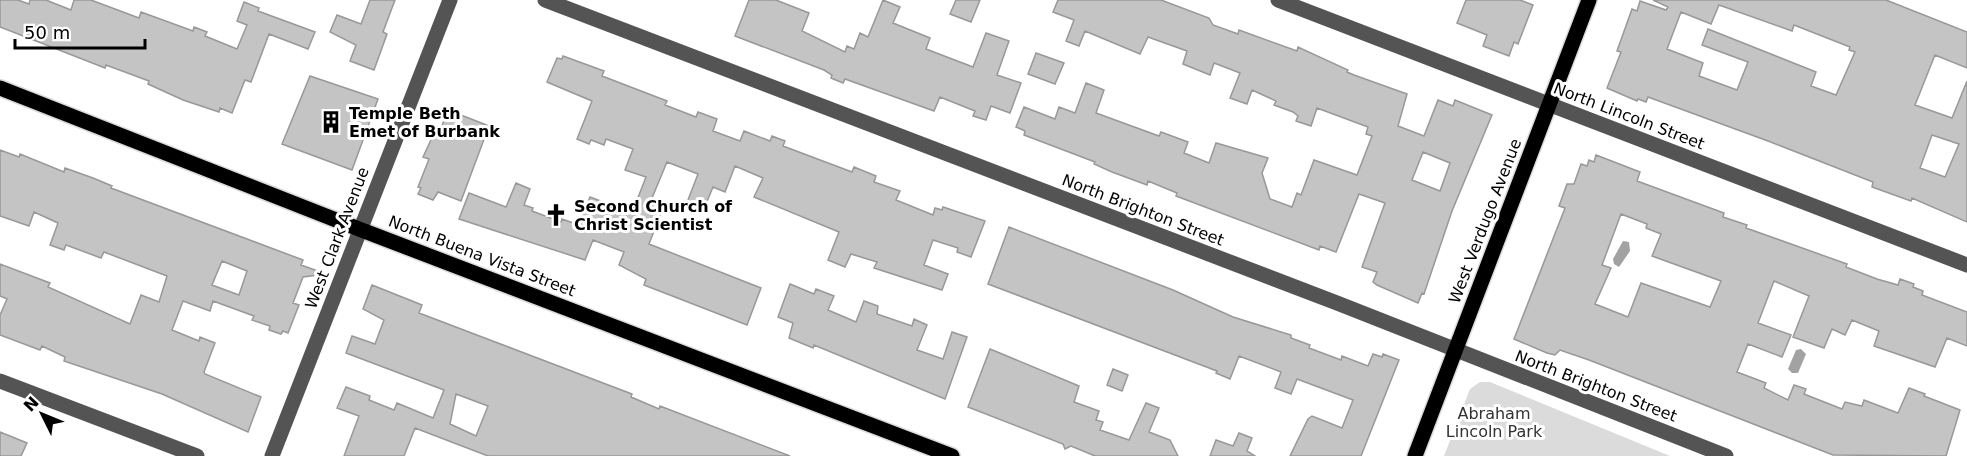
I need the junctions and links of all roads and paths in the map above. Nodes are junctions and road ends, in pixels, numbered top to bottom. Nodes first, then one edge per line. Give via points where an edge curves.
1 (450, 0) edge
2 (545, 0) edge
3 (1278, 0) edge
4 (1588, 0) edge
5 (0, 88) edge
6 (1549, 105) junction
7 (359, 230) junction
8 (1967, 265) edge
9 (1455, 351) junction
10 (0, 381) edge
11 (197, 456) edge
12 (272, 456) edge
13 (952, 456) edge
14 (1415, 456) edge
15 (1726, 456) edge

1 - 7 street, West Clark Avenue
2 - 9 street, North Brighton Street
3 - 6 street, North Lincoln Street
4 - 6 main road, West Verdugo Avenue
5 - 7 main road, North Buena Vista Street
6 - 8 street, North Lincoln Street
6 - 9 main road, West Verdugo Avenue
7 - 12 street, West Clark Avenue
7 - 13 main road, North Buena Vista Street
9 - 14 main road, West Verdugo Avenue
9 - 15 street, North Brighton Street
10 - 11 street

